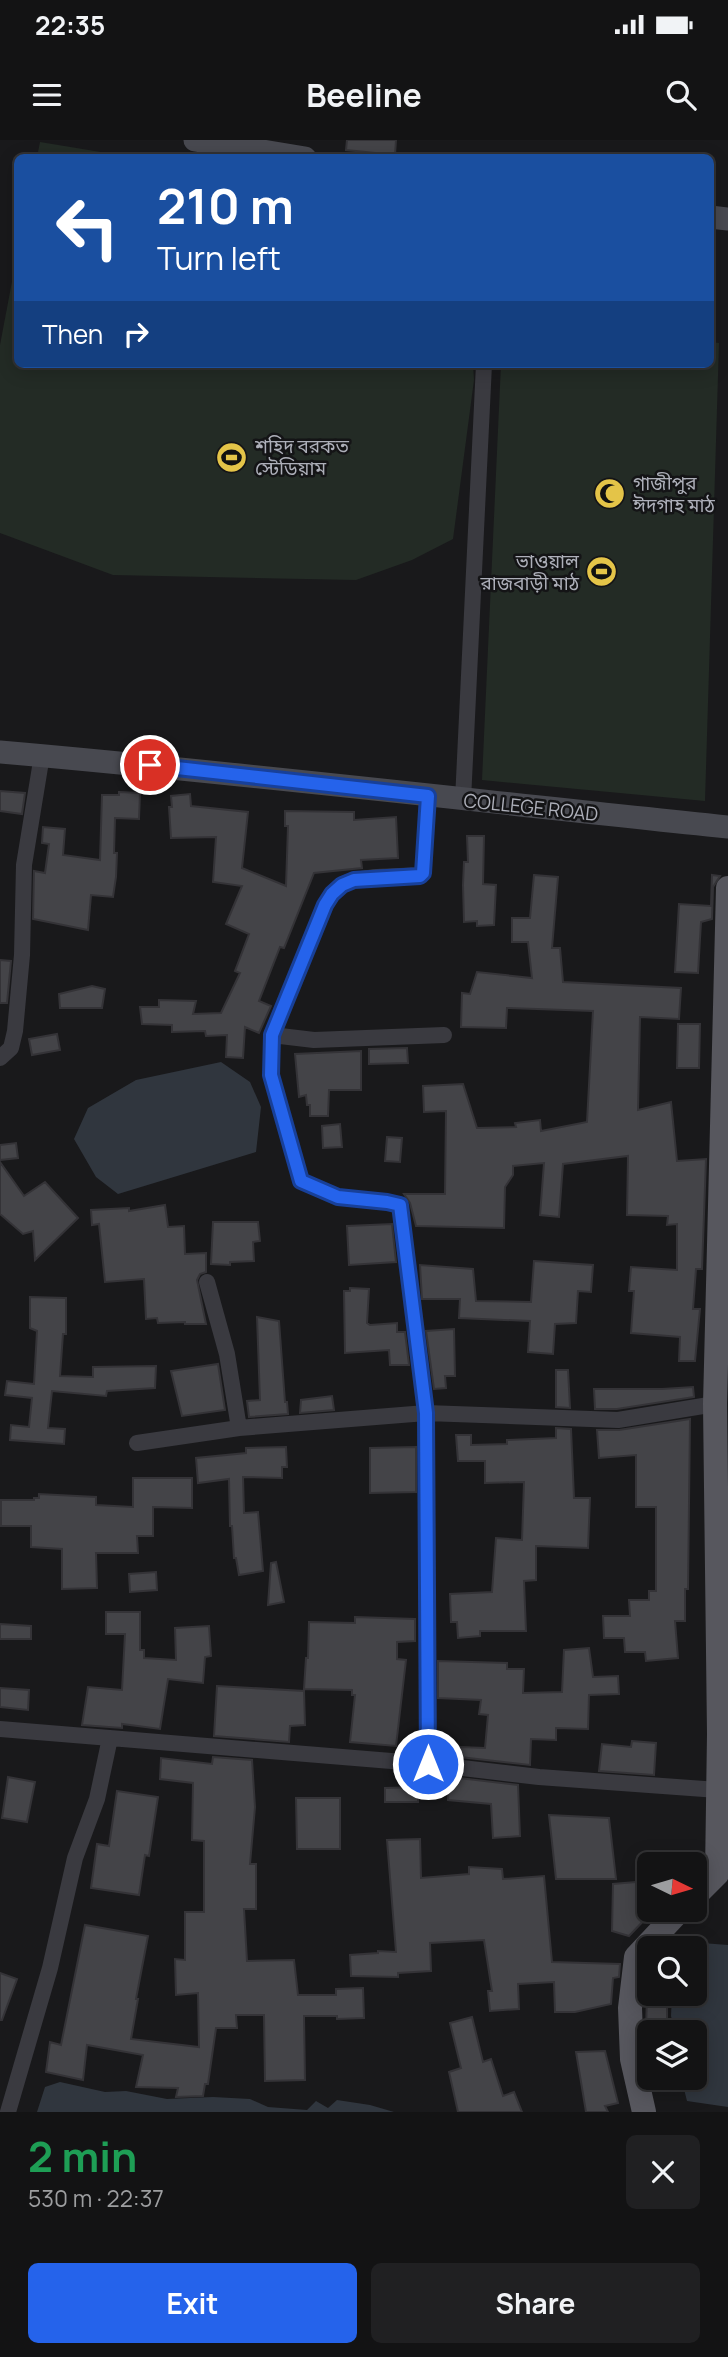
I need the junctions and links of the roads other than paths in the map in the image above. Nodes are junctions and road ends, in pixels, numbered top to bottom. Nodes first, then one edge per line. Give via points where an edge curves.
1 (195, 140) edge
2 (281, 154) edge
3 (484, 368) edge
4 (0, 752) edge
5 (42, 755) junction
6 (428, 796) junction
7 (463, 800) junction
8 (728, 827) edge
9 (728, 888) edge
10 (728, 911) edge
11 (272, 1035) junction
12 (444, 1035) dead end
13 (0, 1058) edge
14 (207, 1282) dead end
15 (715, 1404) junction
16 (426, 1413) junction
17 (239, 1429) junction
18 (137, 1443) dead end
19 (0, 1729) edge
20 (110, 1738) junction
21 (428, 1764) junction
22 (718, 1790) junction
23 (722, 1879) edge
24 (707, 1888) edge
25 (669, 1922) edge
26 (8, 2112) edge
27 (644, 2112) edge

1 - 2 main road
3 - 7 street
4 - 5 main road, COLLEGE ROAD
5 - 6 main road, COLLEGE ROAD
5 - 13 street via 24,865 15,1031 11,1048
6 - 7 main road, COLLEGE ROAD
6 - 11 street via 423,873 354,880 332,894
7 - 8 main road, COLLEGE ROAD
9 - 10 main road
10 - 15 main road
11 - 12 street via 314,1040
11 - 16 street via 271,1075 301,1181 338,1197 400,1205
14 - 17 street via 227,1354
15 - 16 street via 618,1420
15 - 22 main road
16 - 17 street
16 - 21 street
17 - 18 street
19 - 20 street
20 - 21 street
20 - 26 street via 97,1799 75,1858 50,1968
21 - 22 street
22 - 23 main road
23 - 24 main road
25 - 27 main road via 636,1957 630,2008 632,2059

